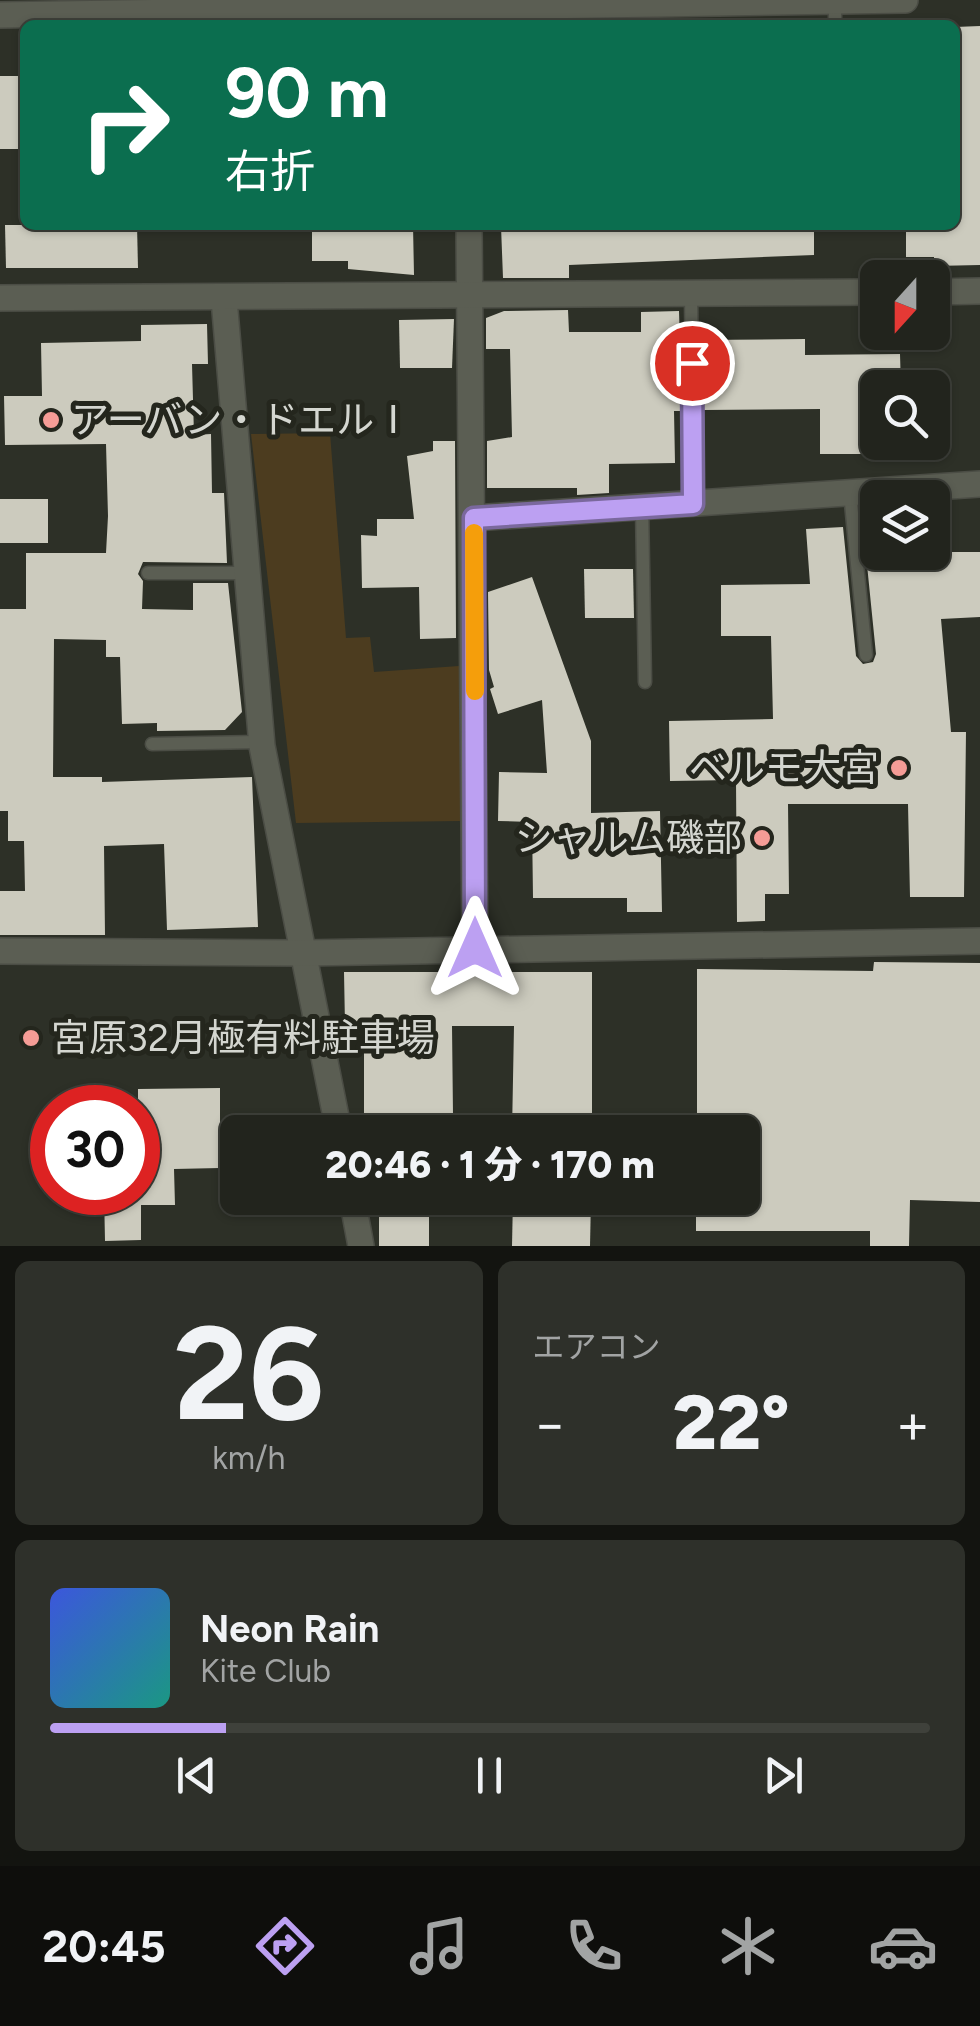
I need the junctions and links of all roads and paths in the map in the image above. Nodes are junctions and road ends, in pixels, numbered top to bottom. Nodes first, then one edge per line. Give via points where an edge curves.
1 (906, 0) edge
2 (754, 1) edge
3 (830, 7) edge
4 (465, 11) edge
5 (0, 15) edge
6 (469, 230) edge
7 (690, 292) junction
8 (860, 292) edge
9 (950, 292) edge
10 (980, 292) edge
11 (471, 293) junction
12 (0, 298) edge
13 (224, 299) junction
14 (980, 484) edge
15 (850, 493) junction
16 (693, 504) junction
17 (642, 507) junction
18 (474, 518) junction
19 (148, 572) dead end
20 (247, 574) junction
21 (866, 655) dead end
22 (645, 682) dead end
23 (261, 742) junction
24 (152, 744) dead end
25 (980, 942) edge
26 (475, 948) junction
27 (0, 951) edge
28 (306, 953) junction
29 (337, 1115) edge
30 (355, 1215) edge
31 (361, 1246) edge

1 - 3 street
2 - 3 street
2 - 4 street
4 - 5 street
6 - 11 street
7 - 8 street
7 - 11 street
7 - 16 lane
9 - 10 street
11 - 13 street
11 - 18 street
12 - 13 street
13 - 20 street
14 - 15 street
15 - 16 street
15 - 21 lane
16 - 17 street
17 - 18 street
17 - 22 lane
18 - 26 street
19 - 20 lane
20 - 23 street
23 - 24 lane
23 - 28 street
25 - 26 street
26 - 28 street
27 - 28 street
28 - 29 street
30 - 31 street

